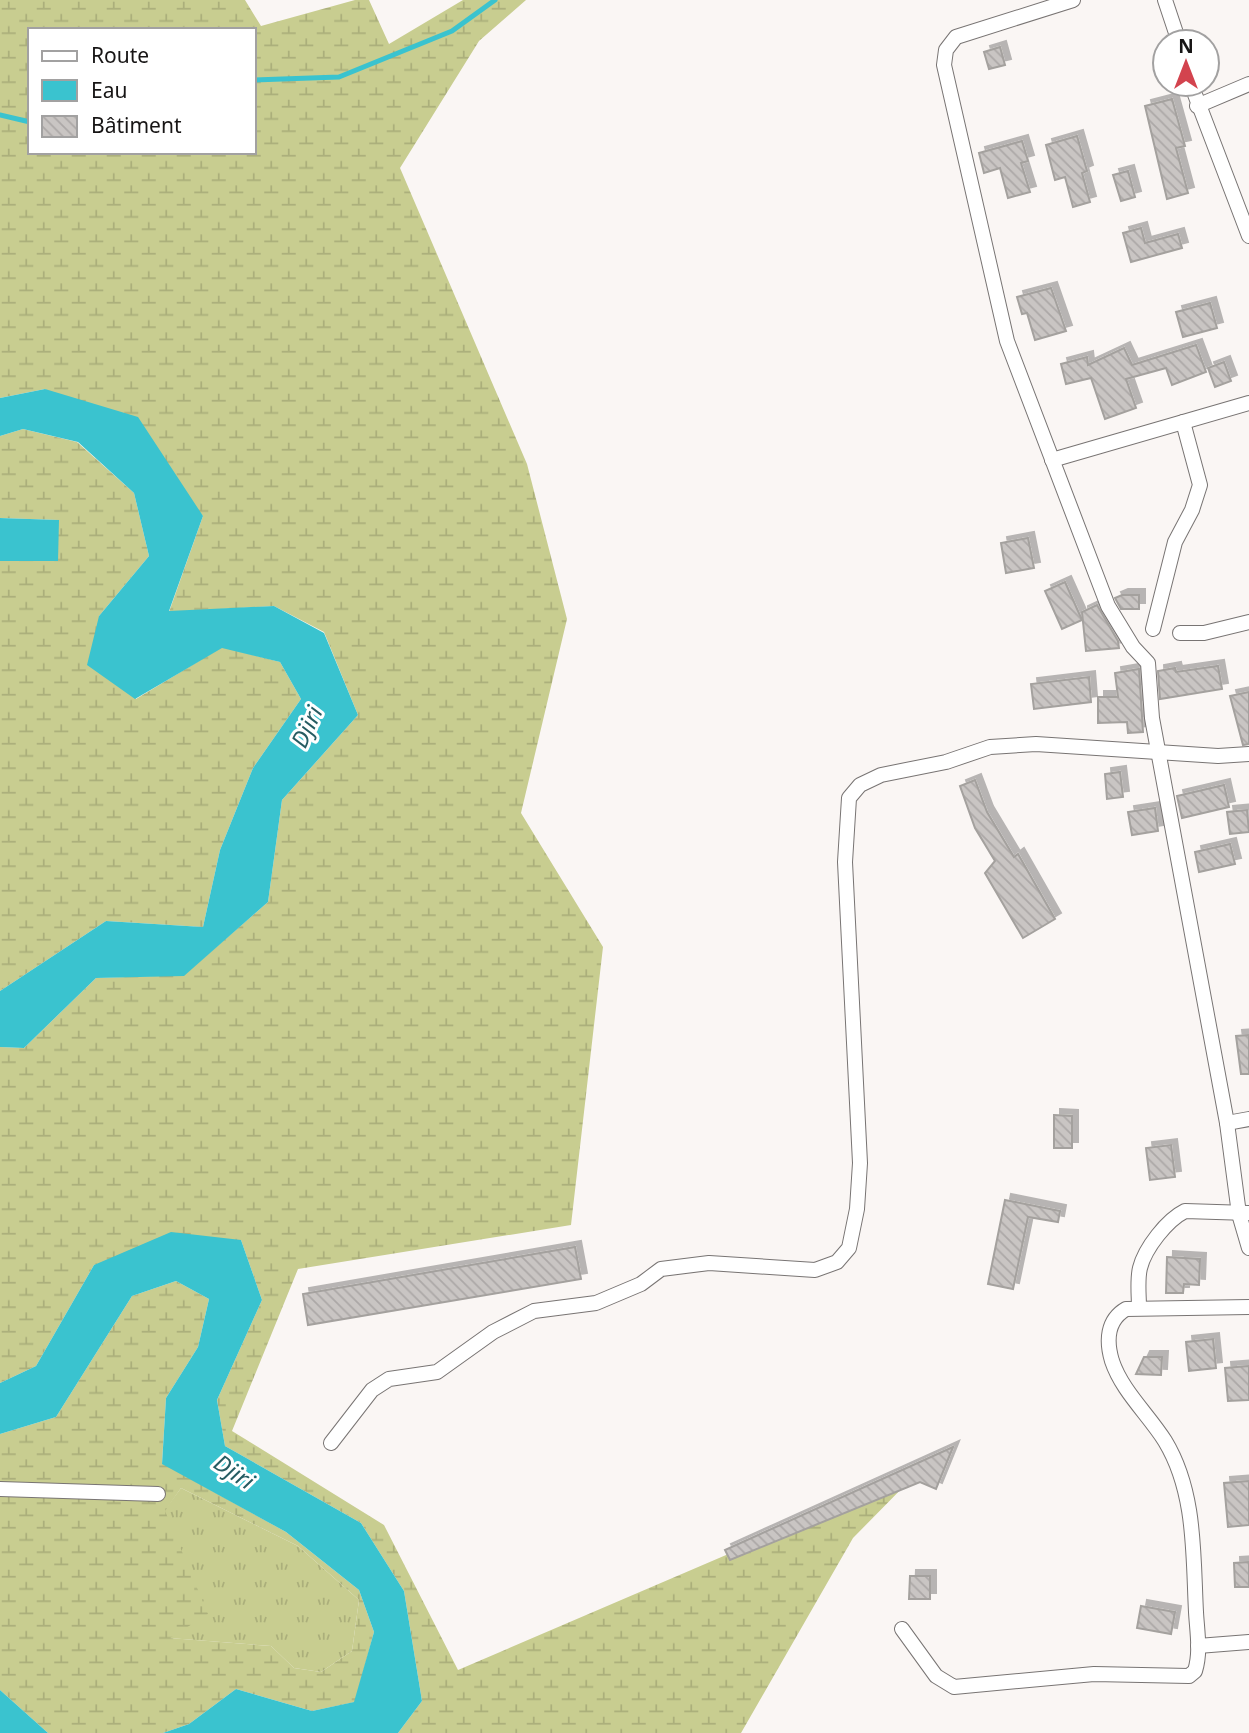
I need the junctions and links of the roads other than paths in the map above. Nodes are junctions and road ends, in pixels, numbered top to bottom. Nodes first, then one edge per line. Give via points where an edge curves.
1 (1073, 0) edge
2 (1166, 0) edge
3 (1175, 28) edge
4 (1249, 84) edge
5 (1195, 98) edge
6 (1198, 106) junction
7 (1247, 217) edge
8 (1249, 236) edge
9 (1249, 403) edge
10 (1183, 422) junction
11 (1052, 460) junction
12 (1249, 622) edge
13 (1153, 629) dead end
14 (1180, 633) dead end
15 (1159, 751) junction
16 (1249, 754) edge
17 (1249, 1119) edge
18 (1227, 1124) junction
19 (1244, 1213) edge
20 (1249, 1248) edge
21 (1249, 1307) edge
22 (1139, 1308) junction
23 (331, 1443) dead end
24 (0, 1489) edge
25 (158, 1494) dead end
26 (902, 1629) dead end
27 (1249, 1642) edge
28 (1198, 1646) junction

1 - 11 street via 956,37 946,50 944,65 1007,341
2 - 3 street
4 - 6 street
5 - 6 street
6 - 7 street
7 - 8 street
9 - 10 street
10 - 11 street
10 - 13 street via 1200,485 1175,542
11 - 15 street via 1108,606 1148,663
12 - 14 street via 1204,633
15 - 16 street
15 - 18 street
15 - 23 street via 1036,744 990,747 946,762 881,775 860,785 849,798 845,862 860,1163 849,1248 838,1262 815,1270 709,1263 661,1269 642,1284 596,1303 534,1311 493,1332 437,1371 389,1379 372,1390
17 - 18 street
18 - 19 street
19 - 20 street
19 - 22 street via 1185,1211 1177,1216 1145,1256
21 - 22 street
22 - 28 street via 1126,1309 1113,1320 1111,1359 1166,1443 1181,1484 1192,1524
24 - 25 street
26 - 28 street via 936,1676 954,1687 1094,1674 1189,1676 1198,1662
27 - 28 street

